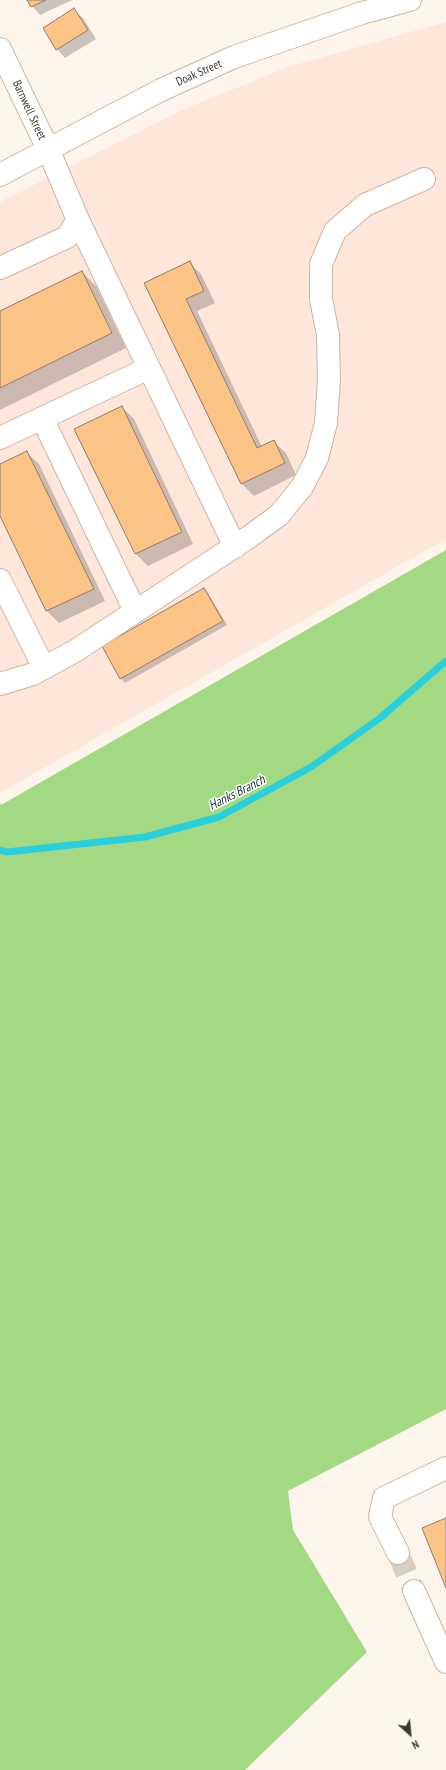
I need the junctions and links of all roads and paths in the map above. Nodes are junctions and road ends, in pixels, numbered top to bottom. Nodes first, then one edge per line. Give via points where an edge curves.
1 (410, 0) edge
2 (0, 49) edge
3 (48, 149) junction
4 (0, 175) edge
5 (424, 179) dead end
6 (72, 228) junction
7 (0, 268) edge
8 (148, 368) junction
9 (42, 418) junction
10 (0, 438) edge
11 (235, 546) junction
12 (0, 580) edge
13 (135, 611) junction
14 (44, 668) junction
15 (0, 684) edge
16 (446, 1468) edge
17 (398, 1553) tunnel mouth
18 (414, 1591) tunnel mouth
19 (446, 1662) edge

1 - 3 street, Doak Street via 362,13 234,57 160,90
2 - 3 street, Barnwell Street
3 - 4 street, Doak Street
3 - 6 street, Barnwell Street
5 - 11 street via 365,205 335,231 321,264 321,299 328,336 329,379 326,423 317,458 302,487 279,515
6 - 7 street
6 - 8 street, Barnwell Street
8 - 9 street
8 - 11 street, Barnwell Street
9 - 10 street
9 - 13 street
11 - 13 street
12 - 14 street
13 - 14 street
14 - 15 street
16 - 17 street via 384,1498 380,1517
18 - 19 street

